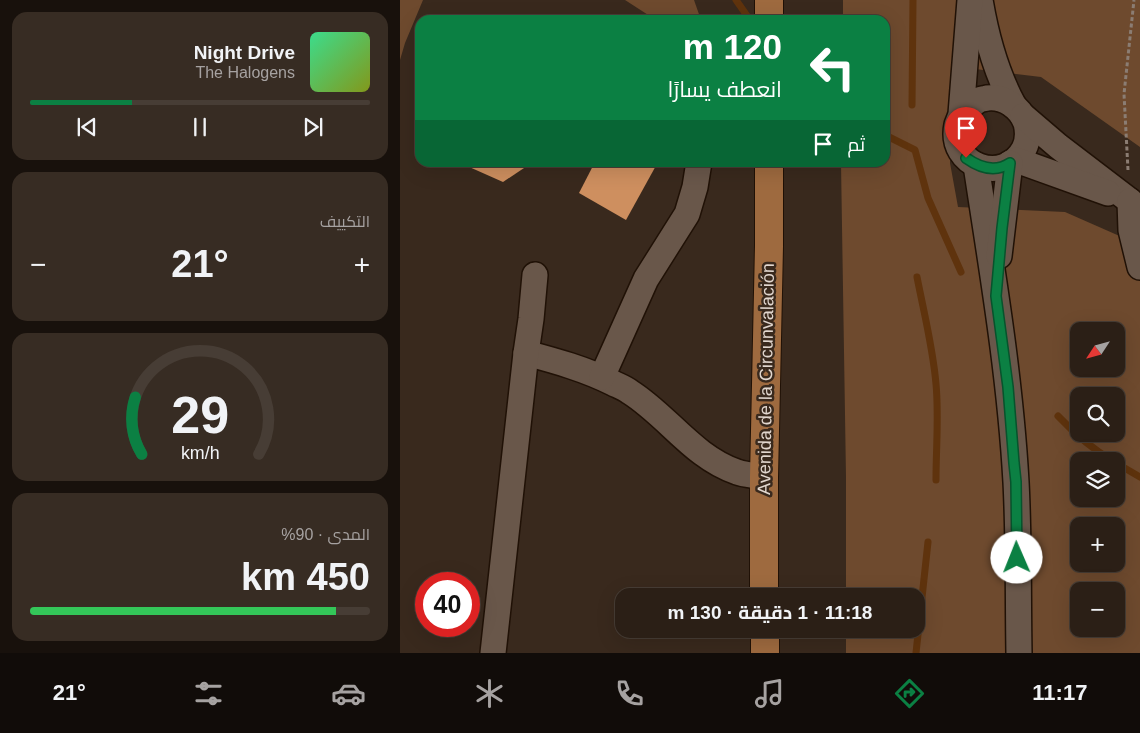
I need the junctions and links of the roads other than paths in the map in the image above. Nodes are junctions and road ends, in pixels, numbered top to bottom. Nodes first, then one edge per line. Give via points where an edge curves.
1 (769, 0) edge
2 (970, 0) edge
3 (980, 0) edge
4 (769, 15) edge
5 (1018, 111) junction
6 (961, 114) junction
7 (1013, 162) junction
8 (976, 165) junction
9 (698, 167) edge
10 (769, 167) edge
11 (1135, 203) edge
12 (1140, 267) edge
13 (535, 275) dead end
14 (997, 302) junction
15 (526, 353) junction
16 (602, 377) junction
17 (764, 477) junction
18 (764, 588) edge
19 (764, 638) edge
20 (493, 653) edge
21 (765, 653) edge
22 (1019, 653) edge

1 - 4 main road
2 - 6 street
3 - 5 street via 989,43 1008,95
5 - 6 street via 1004,100 992,98 980,100
5 - 7 street via 1027,126 1028,136
5 - 11 street via 1058,146
6 - 8 street via 956,137 959,148
7 - 8 street via 995,169
7 - 11 street
7 - 14 street via 1002,228
8 - 14 street
9 - 16 street via 687,214 646,279
10 - 17 main road, Avenida de la Circunvalación
11 - 12 street via 1131,230
13 - 15 street
14 - 22 street via 1016,482
15 - 16 street
15 - 20 street
16 - 17 street via 629,390 700,452 721,465 738,473
17 - 18 main road, Avenida de la Circunvalación
19 - 21 main road

